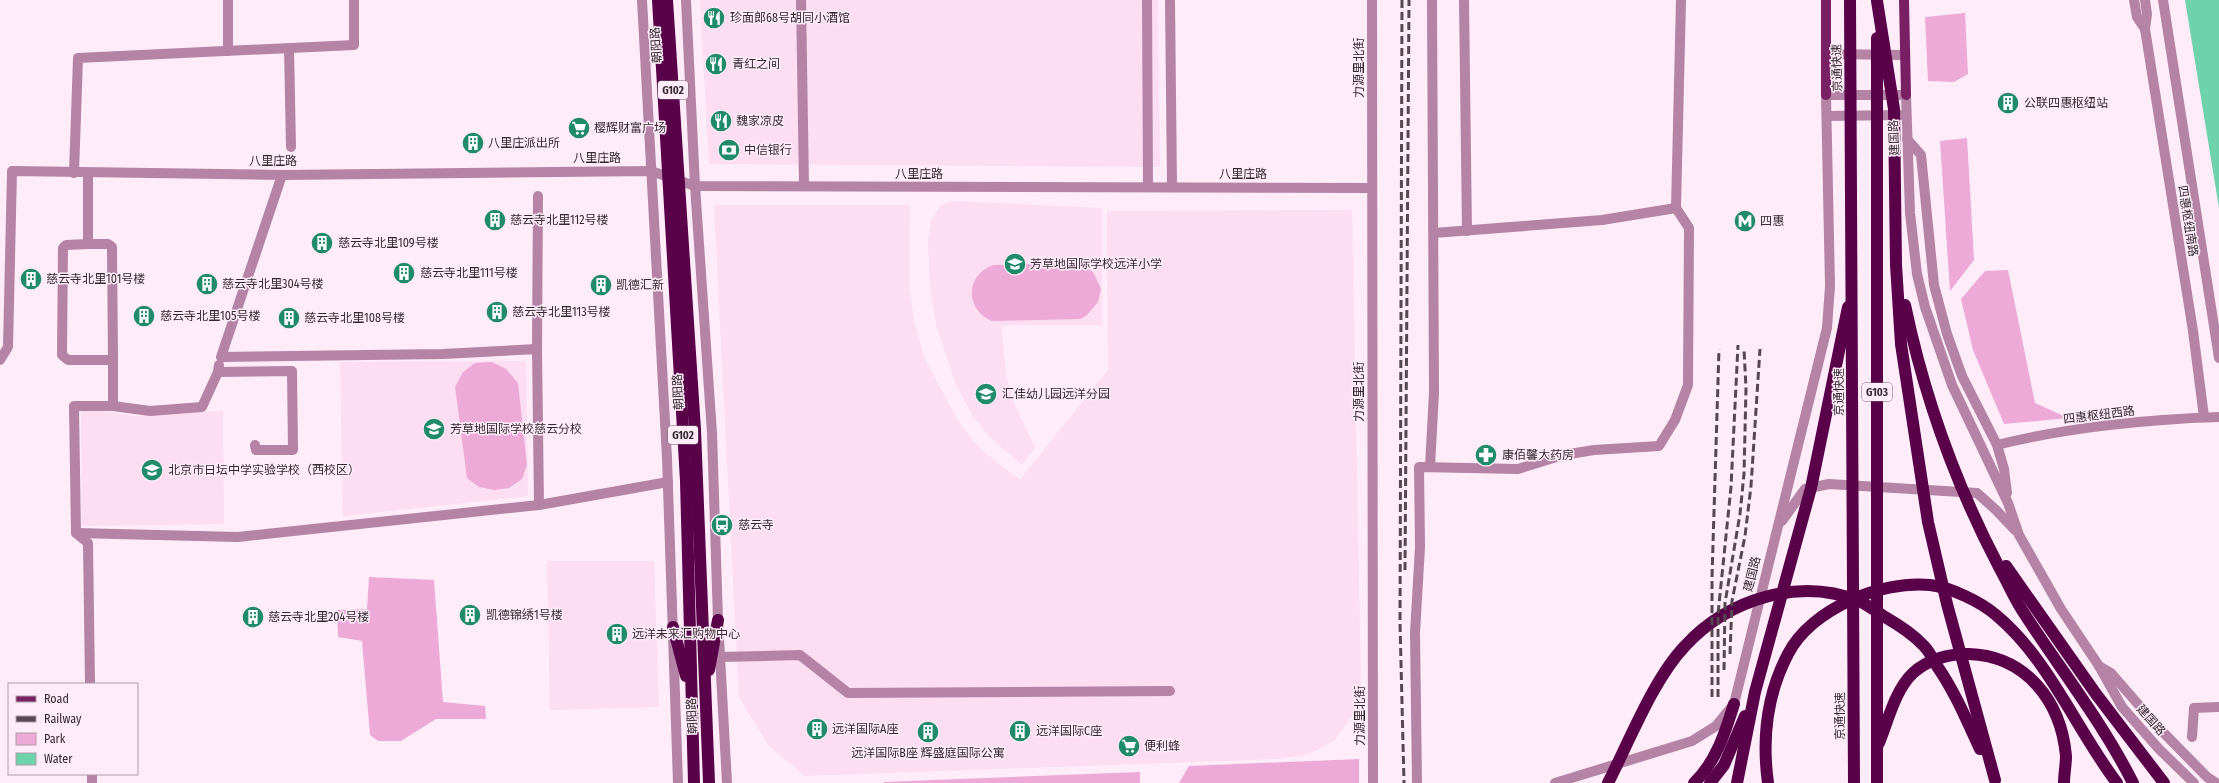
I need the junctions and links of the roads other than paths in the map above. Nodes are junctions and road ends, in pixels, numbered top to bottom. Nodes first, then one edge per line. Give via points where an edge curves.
1 (228, 0) edge
2 (354, 0) edge
3 (642, 0) edge
4 (658, 0) edge
5 (667, 0) edge
6 (686, 0) edge
7 (801, 0) edge
8 (1147, 0) edge
9 (1170, 0) edge
10 (1372, 0) edge
11 (1432, 0) edge
12 (1464, 0) edge
13 (1681, 0) edge
14 (1826, 0) edge
15 (1850, 0) edge
16 (1877, 0) edge
17 (1904, 0) edge
18 (2134, 0) edge
19 (2145, 0) edge
20 (2163, 0) edge
21 (2145, 29) junction
22 (289, 48) junction
23 (228, 51) junction
24 (1827, 54) junction
25 (1905, 55) junction
26 (1826, 95) junction
27 (1906, 95) junction
28 (1907, 115) junction
29 (1827, 116) junction
30 (1907, 139) junction
31 (292, 147) dead end
32 (651, 171) junction
33 (74, 173) junction
34 (88, 173) junction
35 (282, 175) junction
36 (674, 179) junction
37 (695, 186) junction
38 (804, 186) junction
39 (1148, 187) junction
40 (1172, 187) junction
41 (1372, 188) junction
42 (538, 196) dead end
43 (1676, 208) junction
44 (1467, 231) junction
45 (1434, 233) junction
46 (88, 244) junction
47 (1896, 265) junction
48 (1853, 284) junction
49 (537, 349) junction
50 (221, 357) junction
51 (2219, 358) edge
52 (0, 360) edge
53 (113, 360) junction
54 (218, 372) junction
55 (113, 406) junction
56 (2204, 417) junction
57 (2219, 417) edge
58 (255, 445) dead end
59 (1997, 445) junction
60 (1430, 467) junction
61 (668, 482) junction
62 (2008, 503) junction
63 (539, 505) junction
64 (1978, 526) junction
65 (76, 534) junction
66 (2019, 535) junction
67 (1774, 542) junction
68 (718, 620) junction
69 (673, 627) junction
70 (720, 657) junction
71 (2099, 666) junction
72 (90, 683) edge
73 (1170, 691) dead end
74 (1755, 692) junction
75 (691, 694) junction
76 (705, 695) junction
77 (1734, 704) junction
78 (2219, 707) edge
79 (2192, 737) dead end
80 (1876, 750) junction
81 (1995, 782) edge
82 (678, 783) edge
83 (694, 783) edge
84 (709, 783) edge
85 (727, 783) edge
86 (1373, 783) edge
87 (1417, 783) edge
88 (1555, 783) edge
89 (1608, 783) edge
90 (1694, 783) edge
91 (1710, 783) edge
92 (1737, 783) edge
93 (1768, 783) edge
94 (1854, 783) edge
95 (1876, 783) edge
96 (2064, 783) edge
97 (2117, 783) edge
98 (2133, 783) edge
99 (2164, 783) edge
100 (2194, 783) edge
101 (2216, 783) edge

1 - 23 street
2 - 22 street via 354,45
3 - 32 street, 朝阳路
4 - 36 highway, 朝阳路 / G102
5 - 36 highway, 朝阳路 / G102
6 - 37 street
7 - 38 street
8 - 39 street
9 - 40 street
10 - 41 street, 力源里北街
11 - 45 street
12 - 44 street
13 - 43 street
14 - 24 main road
15 - 48 highway, 京通快速 / G103
16 - 47 highway via 1894,109
16 - 80 highway, G103
17 - 25 main road, 建国路
18 - 21 street, 四惠枢纽南路 via 2137,17
19 - 21 street, 四惠枢纽南路
20 - 51 street
21 - 56 street, 四惠枢纽南路 via 2193,331
22 - 23 street
22 - 31 street
23 - 33 street via 78,58
24 - 25 street
24 - 26 main road
25 - 27 main road, 建国路
26 - 27 street
26 - 29 street
27 - 28 street, 建国路
28 - 29 street
28 - 30 street, 建国路
29 - 67 street, 建国路 via 1830,286 1827,328
30 - 59 street via 1921,155 1934,286 1947,334 1962,376
30 - 62 street, 建国路 via 1910,213 1917,274 1925,307 1952,385
32 - 35 street, 八里庄路
32 - 36 street, 八里庄路
32 - 61 street, 朝阳路
33 - 34 street, 八里庄路
33 - 52 street, 八里庄路 via 12,171 8,347
34 - 35 street, 八里庄路
34 - 46 street
35 - 50 street
36 - 37 street, 八里庄路
36 - 75 highway, 朝阳路 / G102 via 686,481
36 - 76 highway, 朝阳路 / G102 via 695,430
37 - 38 street, 八里庄路
37 - 68 street via 712,433
38 - 39 street, 八里庄路
39 - 40 street, 八里庄路
40 - 41 street, 八里庄路
41 - 86 street, 力源里北街
42 - 49 street
43 - 44 street via 1602,220
43 - 60 street via 1689,228 1688,385 1675,420 1659,446 1594,450 1563,455 1518,469
44 - 45 street
45 - 60 street via 1434,392
46 - 53 street via 108,244 112,247
46 - 53 street via 66,245 63,248 62,355 68,360
47 - 64 highway via 1923,379 1949,455
47 - 81 highway via 1901,344 1928,522
48 - 74 highway via 1811,488
48 - 94 highway, 京通快速 / G103
49 - 50 street via 443,354
49 - 63 street
50 - 54 street
53 - 55 street
54 - 55 street via 202,407 150,410
54 - 58 street via 292,371 293,450 256,450
55 - 65 street via 74,406
56 - 57 street, 四惠枢纽西路
56 - 59 street, 四惠枢纽西路 via 2054,434
59 - 62 street via 2004,469
60 - 87 street via 1419,467 1420,547 1415,633
61 - 63 street
61 - 69 street, 朝阳路
62 - 66 street
63 - 65 street via 238,537
64 - 98 highway via 2021,609 2117,750
64 - 99 highway via 2096,694
65 - 72 street via 88,543
66 - 67 street via 1977,493 1830,484 1805,489 1784,517
66 - 71 street via 2061,609
67 - 77 street, 建国路
68 - 70 street
68 - 76 highway
69 - 75 highway
69 - 82 street, 朝阳路
70 - 73 street via 800,655 848,693
70 - 85 street
71 - 100 street, 建国路 via 2122,707 2159,749
71 - 101 street via 2111,674 2157,726
74 - 91 highway via 1724,765
74 - 92 highway
75 - 83 highway, 朝阳路 / G102
76 - 84 highway, 朝阳路 / G102
77 - 88 street, 建国路 via 1716,726 1692,741
77 - 90 highway via 1722,744 1702,776
78 - 79 street via 2194,708
80 - 95 highway, G103
80 - 96 highway via 1900,691 1912,673 1927,663 1963,654 1985,655 2003,660 2021,670 2037,684 2050,704 2060,728 2066,756
81 - 89 highway via 1952,689 1924,646 1902,627 1860,602 1829,593 1803,591 1774,594 1748,601 1699,632 1685,645 1673,659 1654,693
93 - 97 highway via 1765,762 1766,727 1773,688 1788,653 1807,630 1830,611 1859,596 1890,587 1931,585 1950,590 1995,614 2022,640 2049,678 2097,757

